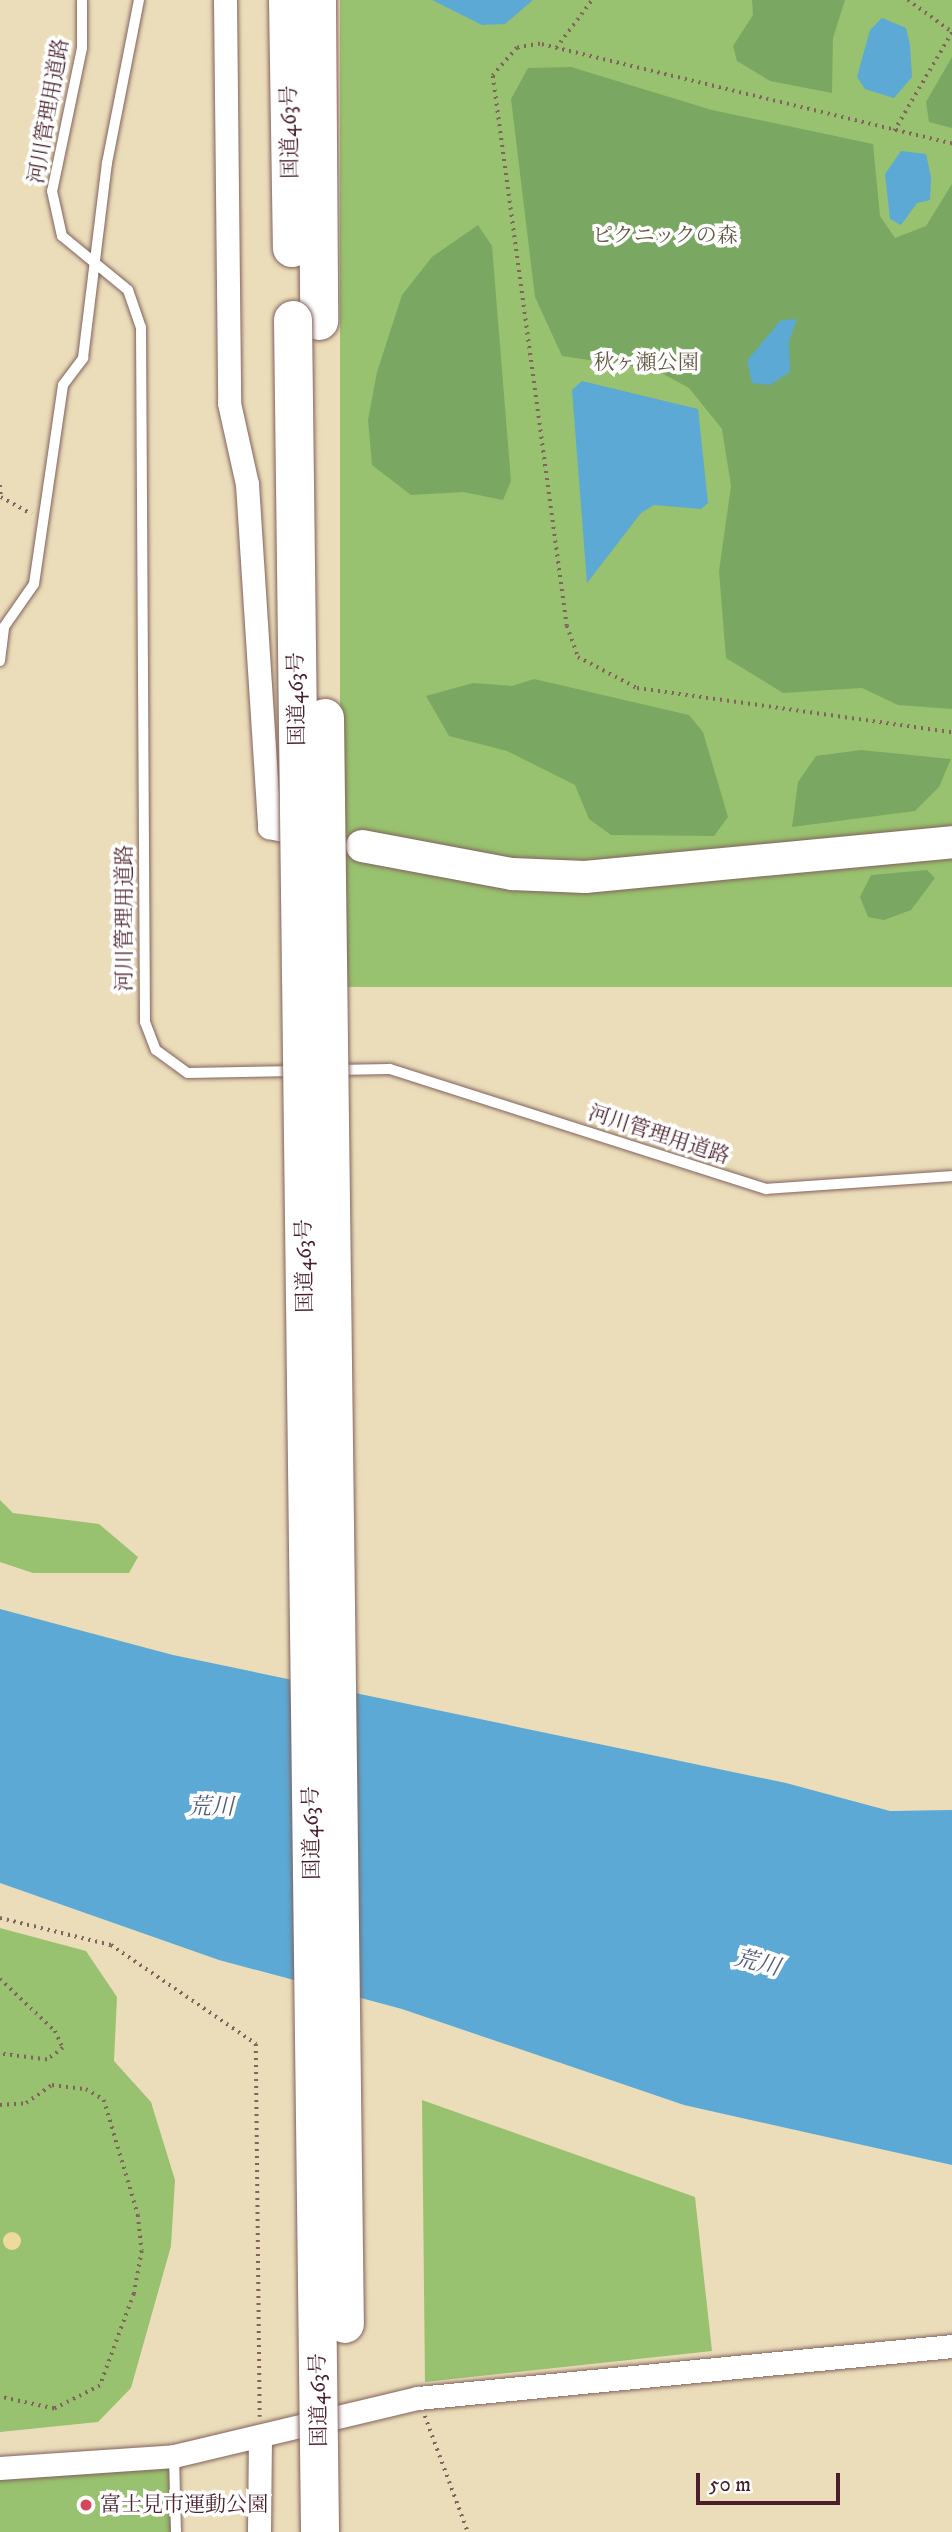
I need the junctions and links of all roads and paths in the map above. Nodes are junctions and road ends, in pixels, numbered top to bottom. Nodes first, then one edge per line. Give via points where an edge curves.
1 (82, 0) edge
2 (139, 0) edge
3 (225, 0) edge
4 (288, 0) edge
5 (317, 0) edge
6 (592, 0) edge
7 (908, 0) edge
8 (952, 32) edge
9 (556, 48) junction
10 (894, 131) junction
11 (952, 144) edge
12 (92, 263) junction
13 (306, 320) junction
14 (0, 485) edge
15 (44, 521) junction
16 (0, 661) edge
17 (952, 732) edge
18 (952, 842) edge
19 (362, 846) joint
20 (952, 1176) edge
21 (0, 1918) edge
22 (0, 1979) edge
23 (0, 2053) edge
24 (0, 2105) edge
25 (952, 2347) edge
26 (0, 2397) edge
27 (418, 2398) junction
28 (260, 2436) junction
29 (174, 2456) junction
30 (0, 2468) edge
31 (176, 2532) edge
32 (259, 2532) edge
33 (320, 2532) edge
34 (346, 2532) edge
35 (468, 2532) edge

1 - 12 lane, 河川管理用道路 via 82,48 52,191 62,236
2 - 12 lane
3 - 19 street via 229,403 247,484 269,827
4 - 13 highway, 国道463号
5 - 13 highway, 国道463号
6 - 9 path
7 - 8 path
8 - 10 path
9 - 10 path
9 - 17 path via 517,48 493,76 493,99 566,626 578,657 637,688
10 - 11 path
12 - 15 lane via 83,358 63,384
12 - 20 lane, 河川管理用道路 via 128,290 141,327 145,1022 156,1050 188,1073 390,1069 766,1189
13 - 33 highway, 国道463号, bridge
13 - 34 highway, 国道463号, bridge
14 - 15 path via 1,497
15 - 16 lane via 34,584 5,627
18 - 19 street via 585,877 512,874
21 - 28 path via 111,1945 256,2044
22 - 23 path via 55,2031 63,2048 47,2060
24 - 26 path via 26,2103 52,2085 86,2089 104,2100 138,2215 142,2251 134,2294 100,2386 54,2409
25 - 27 street
27 - 28 street
27 - 35 path
28 - 29 street
28 - 32 street
29 - 30 street
29 - 31 lane

